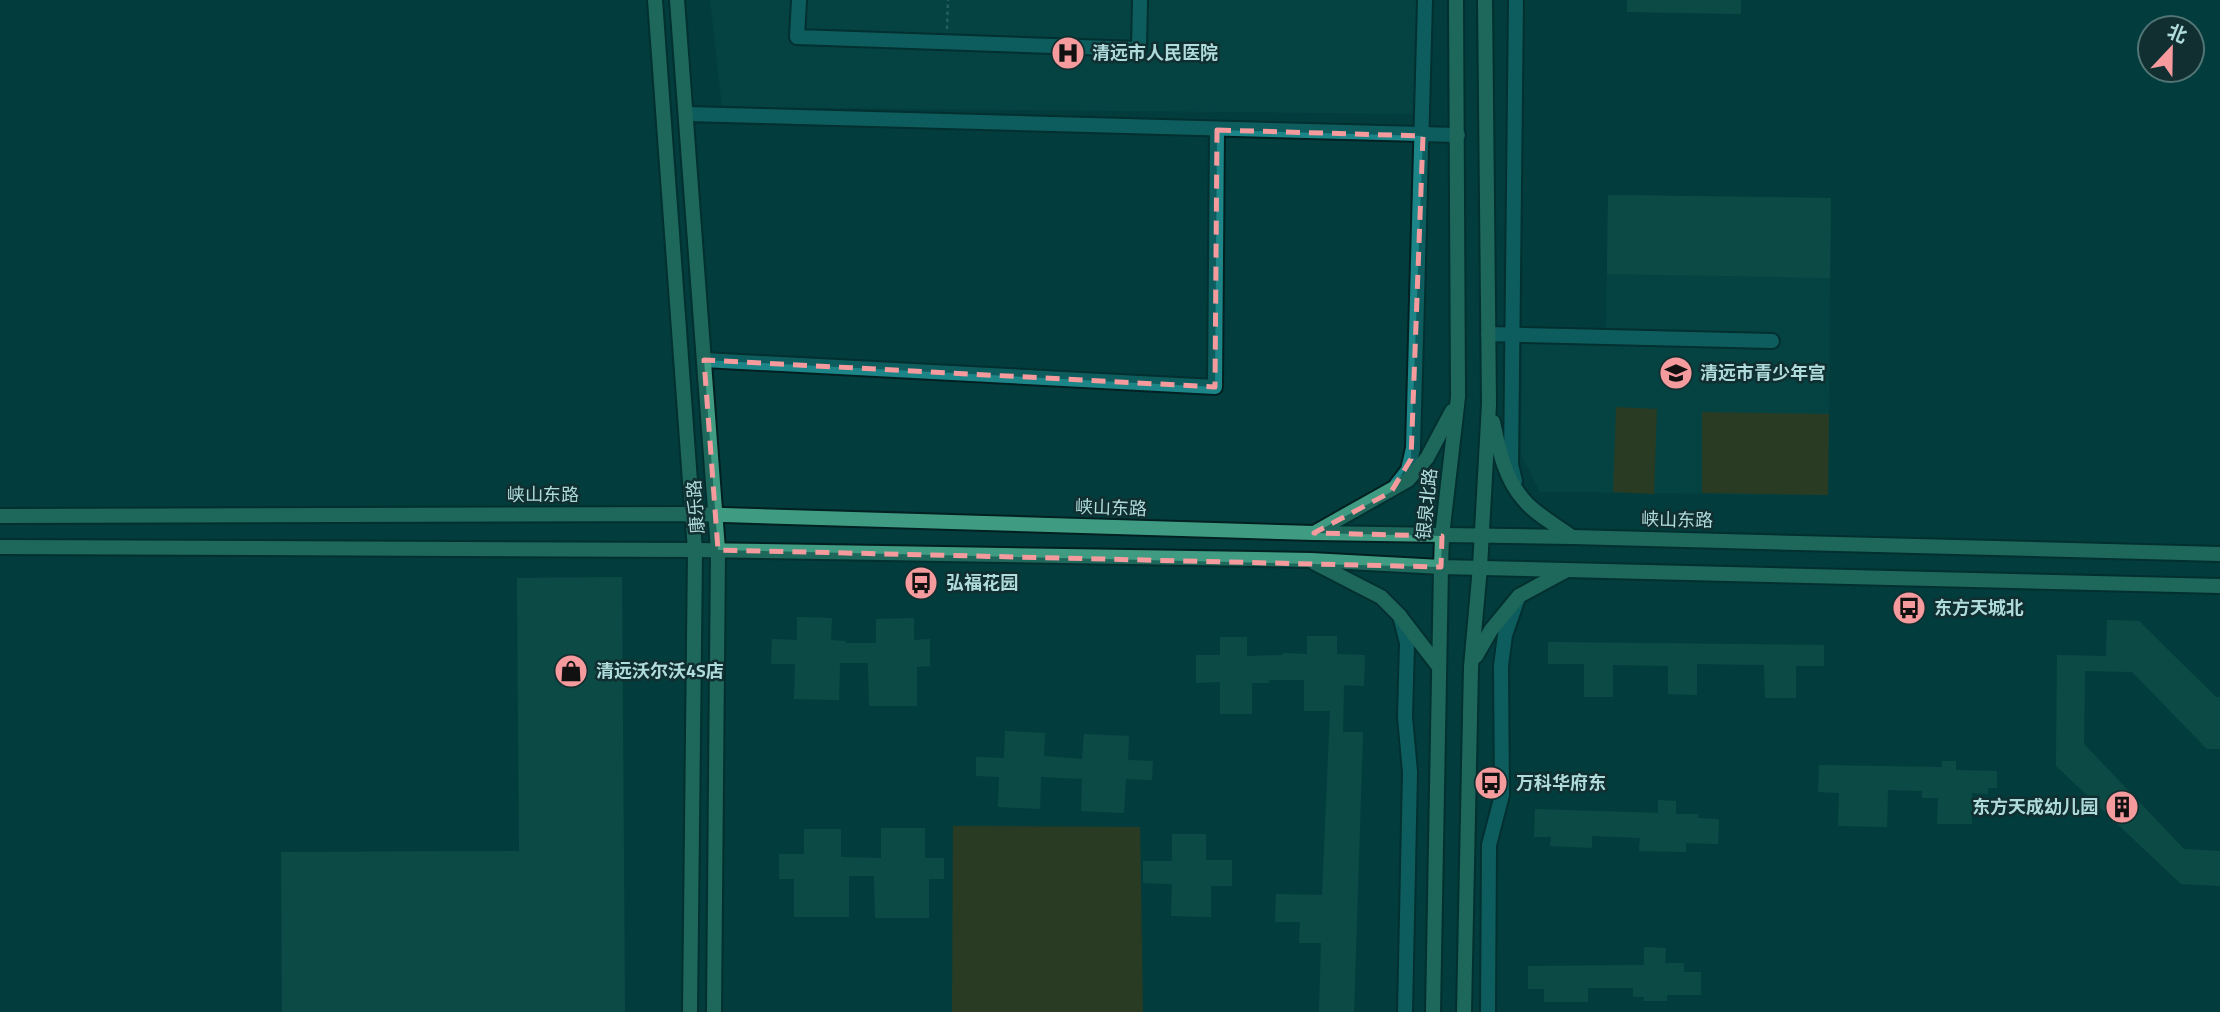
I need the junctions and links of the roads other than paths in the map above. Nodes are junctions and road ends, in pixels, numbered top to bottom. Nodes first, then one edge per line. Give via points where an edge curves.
1 (655, 0) edge
2 (677, 0) edge
3 (799, 0) edge
4 (1140, 0) edge
5 (1425, 0) edge
6 (1456, 0) edge
7 (1485, 0) edge
8 (1516, 0) edge
9 (686, 114) junction
10 (1217, 130) junction
11 (1458, 135) junction
12 (1423, 136) junction
13 (1488, 334) junction
14 (1511, 336) junction
15 (1772, 341) dead end
16 (704, 360) junction
17 (1458, 397) junction
18 (1489, 404) junction
19 (1391, 492) junction
20 (1524, 502) junction
21 (0, 505) edge
22 (692, 514) junction
23 (716, 515) junction
24 (0, 516) edge
25 (47, 516) junction
26 (1314, 533) junction
27 (1443, 536) junction
28 (1482, 536) junction
29 (1572, 537) junction
30 (0, 547) edge
31 (38, 548) junction
32 (695, 550) junction
33 (718, 550) junction
34 (2220, 554) edge
35 (0, 557) edge
36 (1311, 560) junction
37 (1441, 567) junction
38 (1480, 567) junction
39 (1566, 570) junction
40 (2219, 586) edge
41 (1519, 596) junction
42 (1399, 615) junction
43 (1439, 667) junction
44 (1471, 667) junction
45 (690, 1012) edge
46 (714, 1012) edge
47 (1405, 1012) edge
48 (1433, 1012) edge
49 (1464, 1012) edge
50 (1488, 1012) edge

1 - 22 street, 康乐路
2 - 9 street, 康乐路
3 - 4 street via 797,37 1139,49
5 - 12 street, 银泉北路
6 - 11 street, 银泉北路
7 - 13 street
8 - 14 street
9 - 10 street
9 - 16 street, 康乐路
10 - 12 street
10 - 16 street via 1215,387
11 - 12 street
11 - 17 street, 银泉北路
12 - 19 street, 银泉北路 via 1413,448 1408,470
13 - 14 street
13 - 18 street
14 - 15 street
14 - 20 street via 1511,465
16 - 23 street, 康乐路
17 - 19 street via 1427,458
17 - 27 street, 银泉北路
18 - 20 street via 1507,476
18 - 28 street
19 - 26 street
20 - 29 street
21 - 25 street
22 - 23 street, 峡山东路
22 - 25 street, 峡山东路
22 - 32 street, 康乐路
23 - 26 street, 峡山东路
23 - 33 street, 康乐路
24 - 25 street, 峡山东路
26 - 27 street, 峡山东路
27 - 28 street, 峡山东路
27 - 37 street, 银泉北路
28 - 29 street, 峡山东路
28 - 38 street
29 - 34 street, 峡山东路
30 - 31 street
31 - 32 street
31 - 35 street
32 - 33 street
32 - 45 street, 康乐路
33 - 36 street
33 - 46 street, 康乐路
36 - 37 street
36 - 42 street via 1381,597
37 - 38 street
37 - 43 street, 银泉北路
38 - 39 street
38 - 44 street
39 - 40 street
39 - 41 street
41 - 44 street via 1480,647
41 - 50 street via 1505,635 1501,666 1502,795 1489,845
42 - 43 street
42 - 47 street via 1407,643 1405,718 1410,772
43 - 48 street, 银泉北路
44 - 49 street

